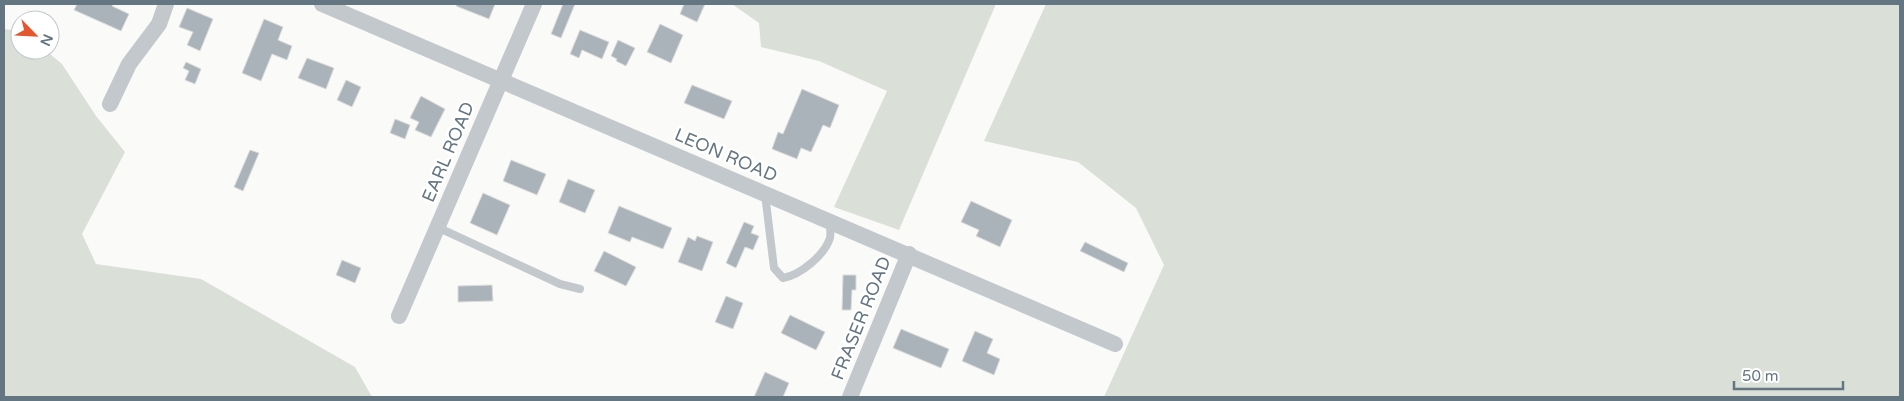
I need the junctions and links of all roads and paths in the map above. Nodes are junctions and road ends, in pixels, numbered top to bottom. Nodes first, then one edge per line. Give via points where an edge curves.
1 (166, 4) edge
2 (322, 4) edge
3 (534, 4) edge
4 (501, 80) junction
5 (110, 104) dead end
6 (765, 194) junction
7 (830, 222) junction
8 (437, 227) junction
9 (909, 254) junction
10 (580, 289) dead end
11 (399, 316) dead end
12 (1115, 344) dead end
13 (850, 397) edge

1 - 5 street via 159,24 129,64
2 - 4 street, LEON ROAD
3 - 4 street, EARL ROAD
4 - 6 street, LEON ROAD
4 - 8 street, EARL ROAD
6 - 7 street, LEON ROAD
6 - 7 lane via 774,268 783,278 792,276 825,249 830,237
7 - 9 street, LEON ROAD
8 - 10 lane via 552,280
8 - 11 street, EARL ROAD
9 - 12 street, LEON ROAD
9 - 13 street, FRASER ROAD

